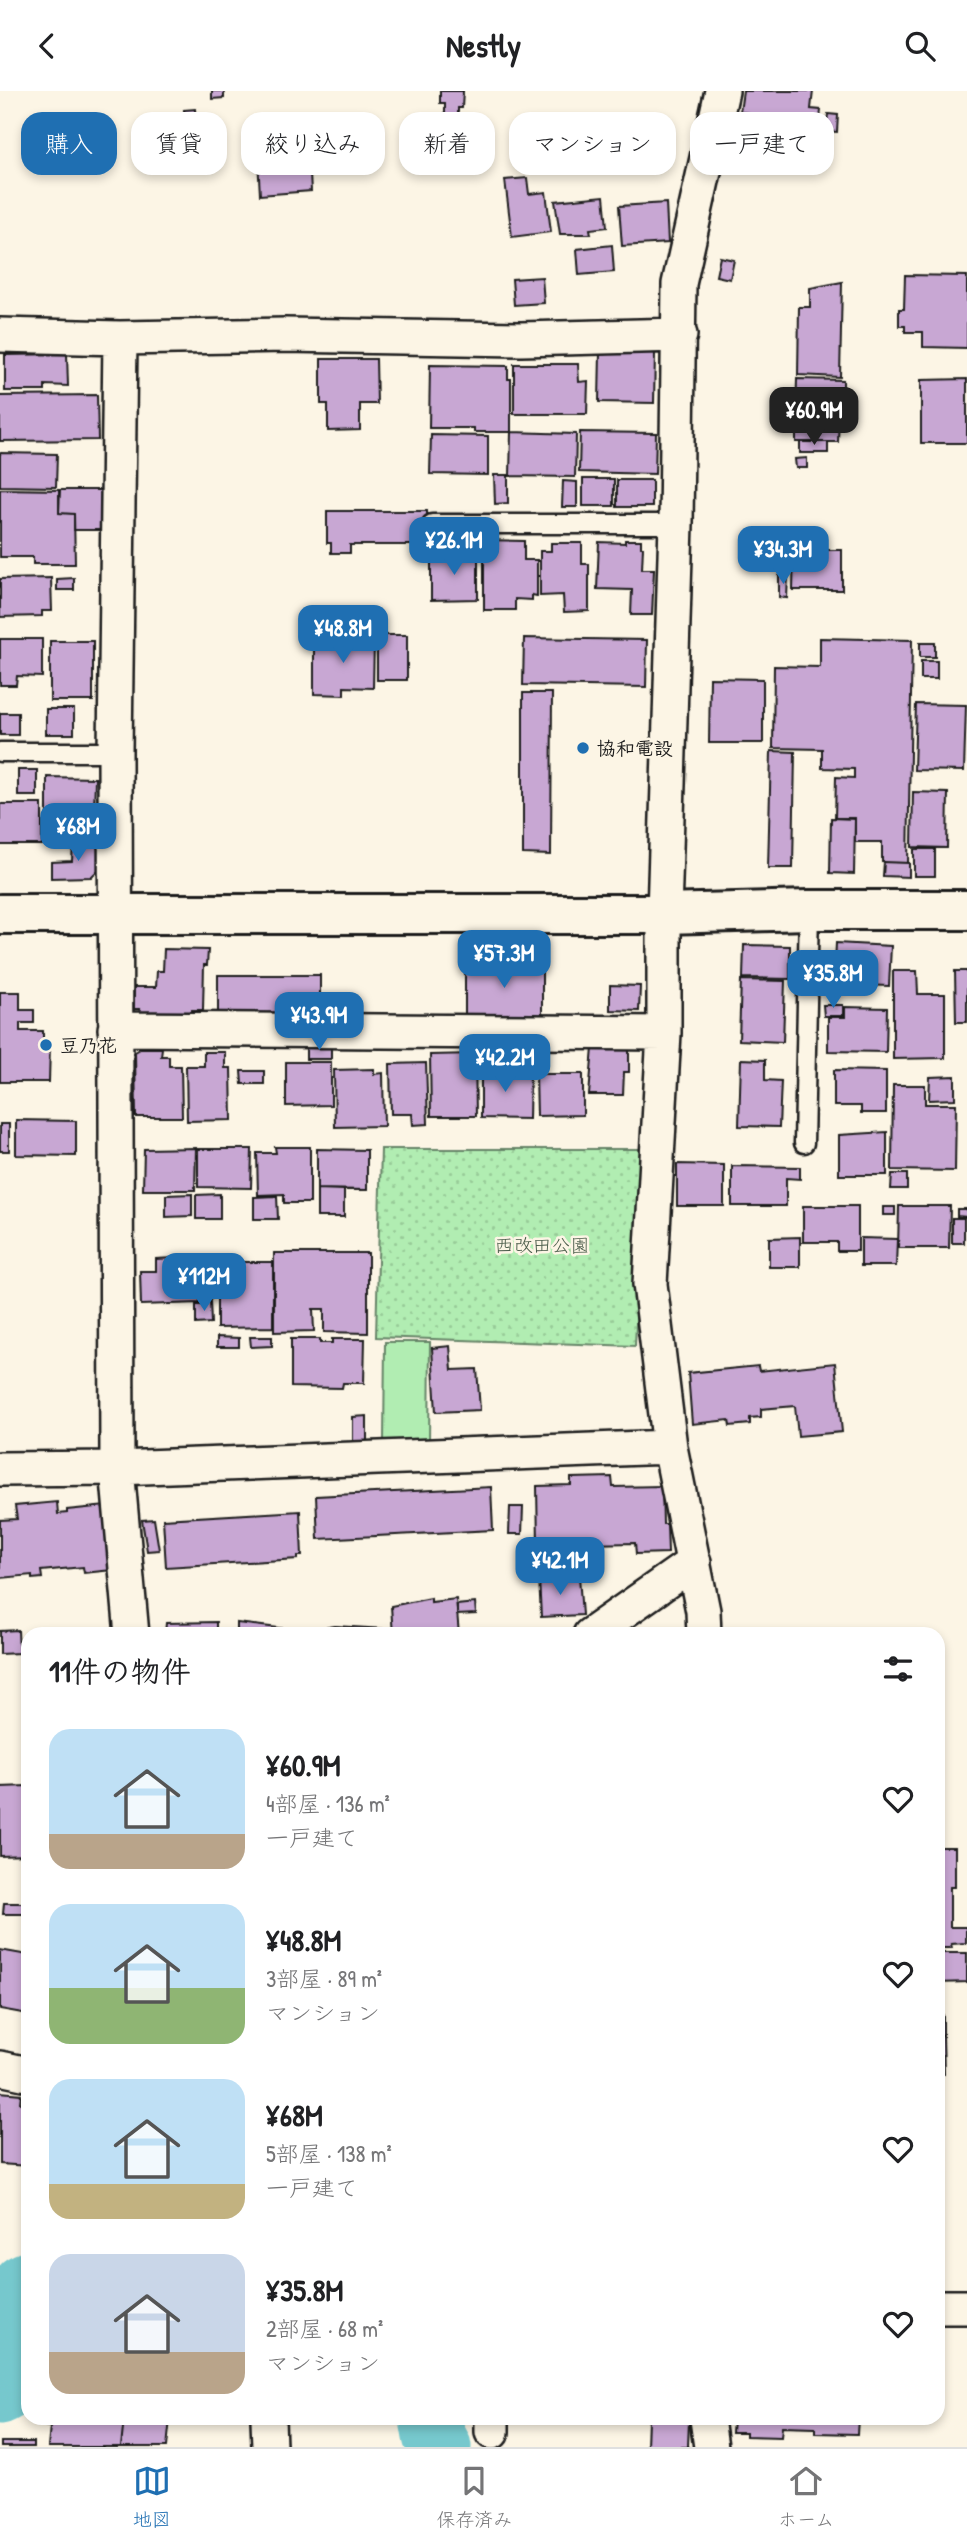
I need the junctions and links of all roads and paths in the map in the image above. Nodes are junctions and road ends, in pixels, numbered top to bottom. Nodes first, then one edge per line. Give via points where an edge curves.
1 (722, 91) edge
2 (680, 334) junction
3 (0, 335) edge
4 (120, 338) junction
5 (432, 524) dead end
6 (676, 524) junction
7 (0, 752) edge
8 (115, 752) junction
9 (808, 910) junction
10 (967, 910) edge
11 (116, 913) junction
12 (0, 914) edge
13 (664, 914) junction
14 (115, 1029) junction
15 (664, 1033) junction
16 (804, 1143) dead end
17 (670, 1447) junction
18 (117, 1468) junction
19 (0, 1469) edge
20 (694, 1562) junction
21 (131, 1627) edge
22 (601, 1627) edge
23 (704, 1627) edge
24 (0, 2068) edge
25 (21, 2072) edge
26 (945, 2307) edge
27 (967, 2307) edge
28 (268, 2425) edge
29 (708, 2425) edge
30 (269, 2447) edge
31 (711, 2447) edge

1 - 2 street via 679,284
2 - 4 street via 521,339
2 - 6 street
3 - 4 street
4 - 8 street
5 - 6 lane
6 - 13 street
7 - 8 lane
8 - 11 street
9 - 10 street
9 - 13 street
9 - 16 lane
11 - 12 street
11 - 13 street
11 - 14 street
13 - 15 street
14 - 15 street
14 - 18 street
15 - 17 street via 650,1284
17 - 18 street
17 - 20 street
18 - 19 street
18 - 21 street
20 - 22 street
20 - 23 street
24 - 25 street
26 - 27 street
28 - 30 street
29 - 31 street

